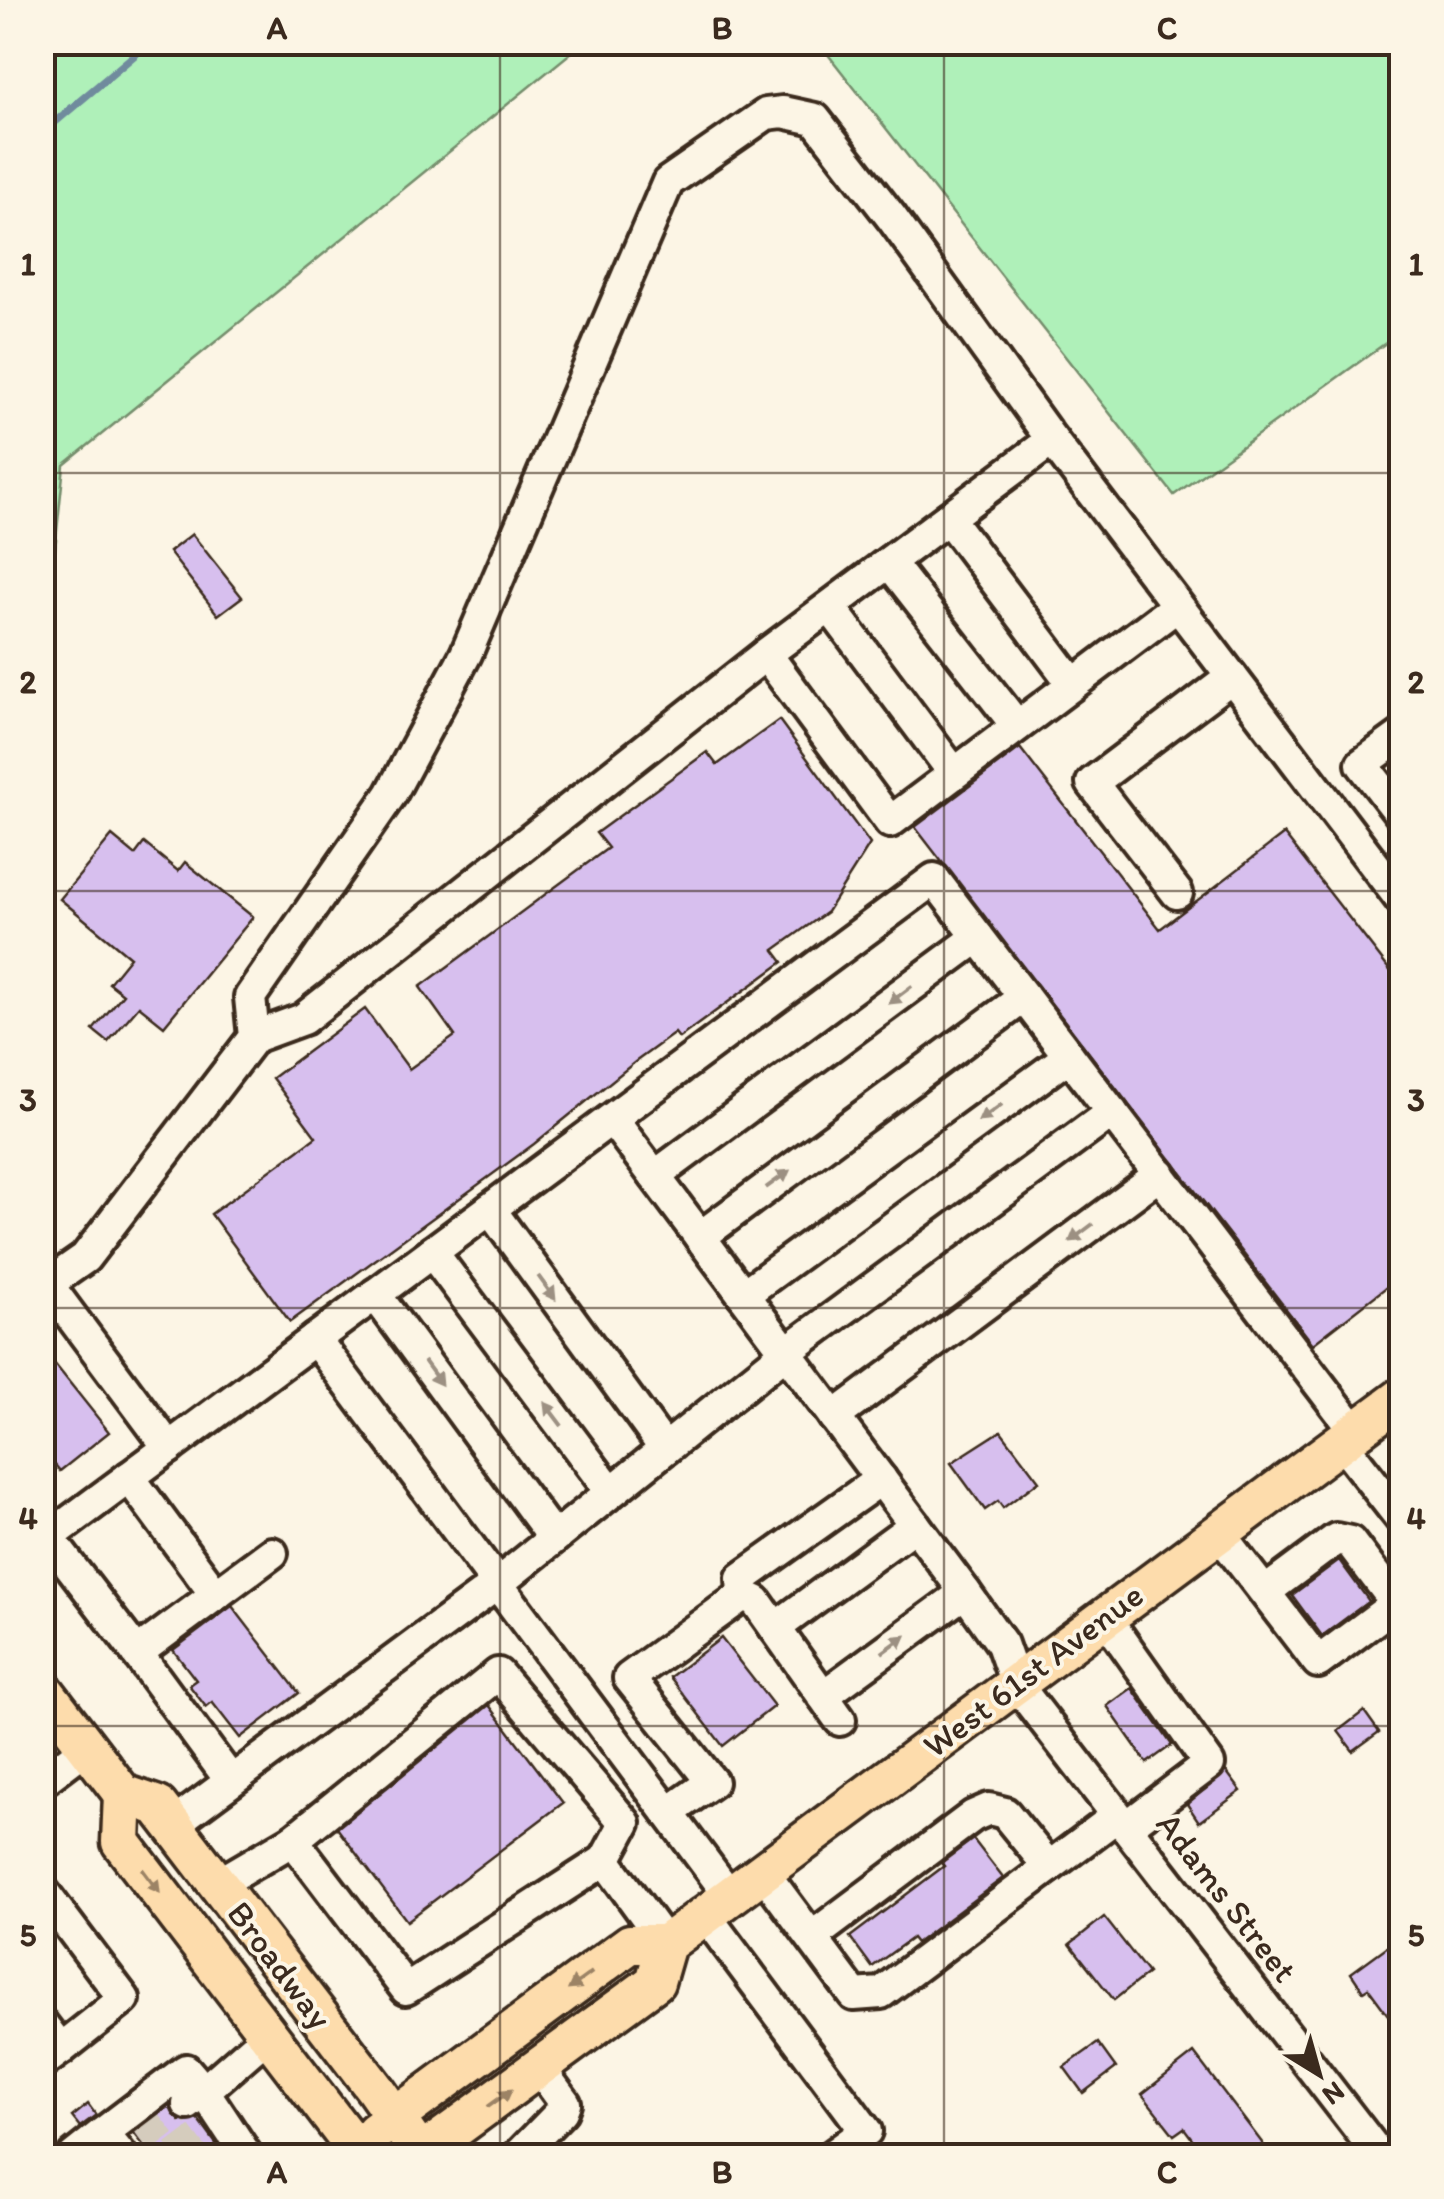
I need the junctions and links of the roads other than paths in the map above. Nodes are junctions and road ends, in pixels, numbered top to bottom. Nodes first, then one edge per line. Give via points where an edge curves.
1 (1052, 440) junction
2 (948, 518) junction
3 (890, 562) junction
4 (1178, 606) junction
5 (830, 607) junction
6 (766, 654) junction
7 (1232, 677) junction
8 (1073, 684) junction
9 (1017, 726) junction
10 (1402, 735) edge
11 (954, 773) junction
12 (1402, 816) edge
13 (1177, 893) dead end
14 (1402, 901) edge
15 (978, 936) junction
16 (1024, 997) junction
17 (254, 1037) junction
18 (1069, 1056) junction
19 (1112, 1112) junction
20 (612, 1119) junction
21 (1160, 1174) junction
22 (655, 1176) junction
23 (490, 1209) junction
24 (700, 1237) junction
25 (432, 1252) junction
26 (44, 1283) edge
27 (375, 1294) junction
28 (743, 1295) junction
29 (315, 1339) junction
30 (786, 1352) junction
31 (1402, 1397) edge
32 (834, 1417) junction
33 (1348, 1437) junction
34 (169, 1448) junction
35 (666, 1449) junction
36 (129, 1477) junction
37 (881, 1480) junction
38 (612, 1492) junction
39 (1402, 1520) edge
40 (915, 1525) junction
41 (1219, 1533) junction
42 (44, 1536) edge
43 (554, 1538) junction
44 (272, 1554) dead end
45 (498, 1584) junction
46 (965, 1592) junction
47 (1265, 1592) dead end
48 (216, 1595) junction
49 (743, 1595) junction
50 (1105, 1617) junction
51 (775, 1628) junction
52 (136, 1654) junction
53 (629, 1678) junction
54 (1016, 1684) junction
55 (42, 1688) edge
56 (584, 1700) junction
57 (87, 1746) junction
58 (42, 1781) edge
59 (230, 1782) junction
60 (123, 1794) junction
61 (668, 1813) junction
62 (1121, 1822) junction
63 (172, 1825) junction
64 (293, 1840) junction
65 (605, 1860) junction
66 (1048, 1867) junction
67 (763, 1872) junction
68 (218, 1884) junction
69 (42, 1890) edge
70 (718, 1906) junction
71 (812, 1937) junction
72 (666, 1944) junction
73 (42, 2024) edge
74 (268, 2034) junction
75 (52, 2056) edge
76 (540, 2068) junction
77 (196, 2097) junction
78 (395, 2118) junction
79 (122, 2146) edge
80 (353, 2154) edge
81 (74, 2156) edge
82 (247, 2156) edge
83 (420, 2156) edge
84 (518, 2156) edge
85 (832, 2156) edge
86 (1380, 2156) edge

1 - 2 street
1 - 4 street
1 - 17 street via 816,118 766,114 668,182 466,654 390,794 250,997
2 - 3 street
2 - 8 street
3 - 5 street
3 - 9 street
4 - 7 street
4 - 8 street
5 - 6 street
5 - 11 street
6 - 11 street via 890,822
6 - 17 street via 303,1019
7 - 13 street via 1092,783
7 - 14 street
8 - 9 street
9 - 11 street
10 - 12 street via 1362,764
15 - 16 street
15 - 20 street via 934,879
15 -> 22 street
16 - 18 street
24 -> 16 street
17 - 26 street via 85,1258
18 - 19 street
18 -> 28 street
19 - 21 street
19 - 30 street
20 - 22 street, Adams Street
20 - 23 street
21 -> 32 street
21 - 33 street
22 - 24 street, Adams Street
23 - 25 street
23 -> 35 street
24 - 28 street, Adams Street
25 - 27 street
38 -> 25 street
26 - 34 street
27 - 29 street
27 -> 43 street
28 - 30 street, Adams Street
29 - 34 street
29 - 45 street
30 - 32 street, Adams Street
30 - 35 street
31 - 33 main road, West 61st Avenue
32 - 37 street, Adams Street
33 - 39 street
33 - 41 main road, West 61st Avenue
34 - 36 street
35 - 38 street
36 - 42 street
36 - 48 street
37 - 40 street, Adams Street
37 - 49 street via 742,1578
38 - 43 street
40 - 46 street, Adams Street
40 - 51 street
41 - 47 street
41 - 50 main road, West 61st Avenue
42 - 52 street
43 - 45 street
44 - 48 street
45 - 56 street
45 - 59 street
51 -> 46 street via 831,1708
46 - 54 street, Adams Street via 1002,1644
48 - 52 street
49 - 51 street via 756,1600
49 - 53 street
50 - 54 main road, West 61st Avenue
50 - 62 street via 1209,1764
52 - 59 street
53 - 56 street
53 - 61 street via 712,1782
54 - 62 street, Adams Street
54 - 67 main road, West 61st Avenue
55 - 57 main road, Broadway
56 - 61 street
57 - 58 street
57 - 60 main road, Broadway
59 - 63 street
60 - 63 main road, Broadway via 158,1806
60 -> 74 main road, Broadway via 121,1842
61 - 70 street
62 - 66 street
62 - 86 street, Adams Street
63 - 68 main road, Broadway
64 - 65 street via 406,1990
64 - 65 street via 498,1674 625,1823
64 - 68 street
65 - 72 street
66 - 71 street via 1005,1813 989,1810
66 - 71 street via 881,1993 854,1995
67 - 70 main road, West 61st Avenue
67 - 71 street
68 - 78 main road, Broadway
69 - 75 street via 124,2000
70 - 72 main road, West 61st Avenue
70 - 85 street via 866,2130
72 - 76 main road, West 61st Avenue via 655,1982
72 -> 78 main road, West 61st Avenue via 630,1944
73 - 75 street
74 - 77 street
74 - 80 main road, Broadway
83 -> 76 main road, West 61st Avenue
76 - 84 street via 565,2103
77 - 79 street via 186,2070
77 - 82 street
78 - 80 main road, West 61st Avenue
78 - 83 main road, Broadway
79 - 81 street

